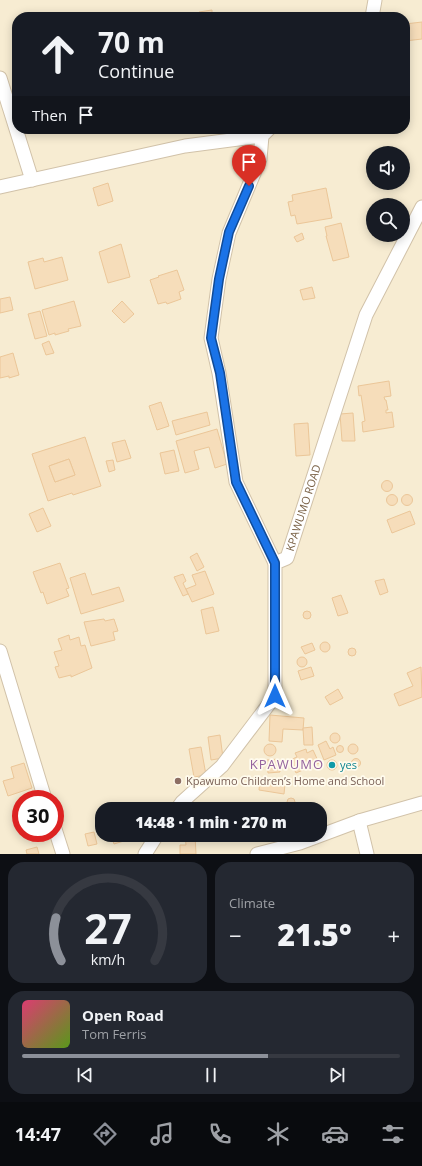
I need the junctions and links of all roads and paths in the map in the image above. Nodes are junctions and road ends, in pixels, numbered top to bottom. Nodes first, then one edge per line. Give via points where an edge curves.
1 (375, 0) edge
2 (373, 12) edge
3 (0, 78) edge
4 (12, 116) edge
5 (18, 134) edge
6 (254, 134) edge
7 (265, 134) edge
8 (32, 180) junction
9 (0, 187) edge
10 (422, 207) edge
11 (275, 563) junction
12 (0, 651) edge
13 (42, 790) edge
14 (182, 802) edge
15 (422, 803) edge
16 (359, 821) junction
17 (59, 842) edge
18 (153, 842) edge
19 (63, 854) edge
20 (145, 854) edge
21 (257, 854) edge
22 (367, 854) edge

1 - 2 street
3 - 4 street
5 - 8 street
6 - 8 street via 185,146
7 - 11 street via 260,159 229,232 211,338 220,373 236,482
8 - 9 street
10 - 11 street, KPAWUMO ROAD via 366,315 287,558
11 - 14 street, KPAWUMO ROAD via 275,696 222,766
12 - 13 street
15 - 16 street
16 - 21 street via 300,843
16 - 22 street
17 - 19 street
18 - 20 street

